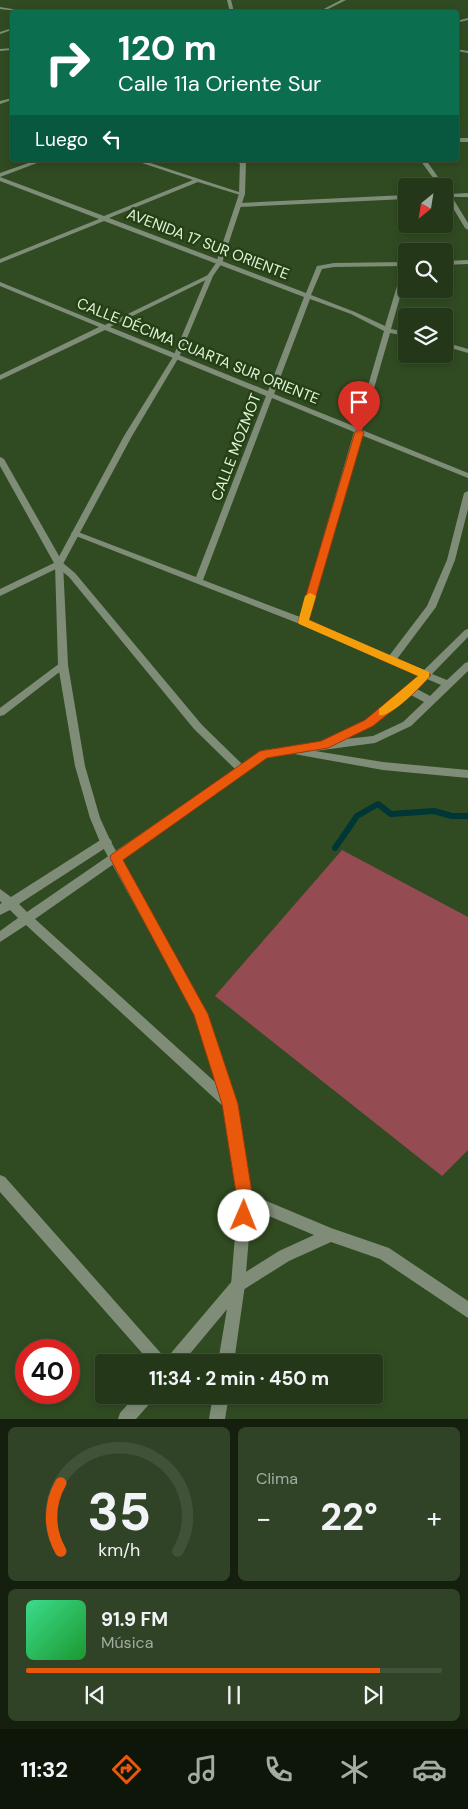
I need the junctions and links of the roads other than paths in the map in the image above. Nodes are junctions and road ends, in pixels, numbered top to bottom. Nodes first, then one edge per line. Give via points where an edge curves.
1 (344, 0) edge
2 (324, 10) edge
3 (36, 162) edge
4 (142, 162) edge
5 (243, 162) edge
6 (424, 162) edge
7 (0, 175) edge
8 (436, 178) edge
9 (0, 179) edge
10 (196, 181) junction
11 (242, 194) junction
12 (468, 194) edge
13 (453, 195) edge
14 (398, 198) edge
15 (239, 206) junction
16 (453, 206) edge
17 (104, 219) junction
18 (468, 228) edge
19 (0, 261) edge
20 (468, 262) edge
21 (453, 263) edge
22 (218, 264) junction
23 (398, 265) edge
24 (210, 276) junction
25 (0, 284) edge
26 (398, 294) edge
27 (308, 296) junction
28 (105, 327) junction
29 (388, 330) junction
30 (398, 332) edge
31 (453, 347) edge
32 (468, 351) edge
33 (176, 357) junction
34 (0, 378) edge
35 (271, 396) junction
36 (359, 432) junction
37 (0, 459) edge
38 (468, 476) edge
39 (468, 493) edge
40 (75, 534) junction
41 (59, 564) junction
42 (199, 580) junction
43 (0, 593) edge
44 (303, 622) junction
45 (468, 632) edge
46 (392, 659) junction
47 (63, 665) junction
48 (468, 665) edge
49 (425, 675) junction
50 (449, 685) junction
51 (410, 690) junction
52 (432, 700) junction
53 (0, 713) edge
54 (324, 745) junction
55 (292, 750) junction
56 (241, 769) junction
57 (468, 774) edge
58 (106, 842) junction
59 (116, 858) junction
60 (0, 894) edge
61 (5, 907) edge
62 (27, 918) junction
63 (0, 937) edge
64 (230, 1104) junction
65 (0, 1182) edge
66 (245, 1199) junction
67 (331, 1235) junction
68 (238, 1285) junction
69 (468, 1310) edge
70 (153, 1354) edge
71 (180, 1354) edge
72 (227, 1354) edge
73 (138, 1404) edge
74 (219, 1404) edge
75 (126, 1419) edge
76 (217, 1419) edge

1 - 2 street
3 - 7 street
4 - 10 street
5 - 11 street
6 - 8 street
9 - 17 street, AVENIDA 17 SUR ORIENTE
10 - 11 street
10 - 17 street
11 - 15 street
12 - 13 street
14 - 15 street
15 - 22 street
16 - 18 street
17 - 19 street
17 - 22 street, AVENIDA 17 SUR ORIENTE
20 - 21 street
22 - 24 street
22 - 27 street, AVENIDA 17 SUR ORIENTE
23 - 27 street, CALLE MOZMOT via 319,268
24 - 28 street
24 - 33 street
25 - 28 street, CALLE DÉCIMA CUARTA SUR ORIENTE
26 - 29 street
27 - 29 street, AVENIDA 17 SUR ORIENTE
27 - 35 street, CALLE MOZMOT
28 - 33 street, CALLE DÉCIMA CUARTA SUR ORIENTE
28 - 34 street
29 - 30 street, AVENIDA 17 SUR ORIENTE
29 - 36 street
31 - 32 street
33 - 35 street, CALLE DÉCIMA CUARTA SUR ORIENTE
33 - 40 street via 128,436
35 - 36 street, CALLE DÉCIMA CUARTA SUR ORIENTE
35 - 42 street, CALLE MOZMOT
36 - 38 street, CALLE DÉCIMA CUARTA SUR ORIENTE
36 - 44 street
37 - 41 street
39 - 46 street via 451,560 431,607
40 - 41 street
40 - 42 street
41 - 43 street
41 - 47 street
41 - 56 street via 72,575 198,727
42 - 44 street
44 - 46 street
45 - 49 street
46 - 49 street
47 - 53 street
47 - 58 street via 80,766 95,818
48 - 50 street
49 - 50 street
49 - 51 street
50 - 52 street
51 - 52 street
51 - 54 street via 369,723
52 - 54 street via 406,724 375,739
54 - 55 street
55 - 56 street via 264,754
55 - 57 street via 361,765 413,772
56 - 59 street
58 - 59 street
58 - 61 street
59 - 62 street
59 - 64 street via 201,1014
60 - 61 street
61 - 62 street
62 - 63 street
62 - 64 street
64 - 66 street
65 - 70 street
66 - 67 street
66 - 68 street
67 - 68 street via 284,1256
67 - 69 street via 384,1254
68 - 71 street
68 - 72 street
73 - 75 street
74 - 76 street

